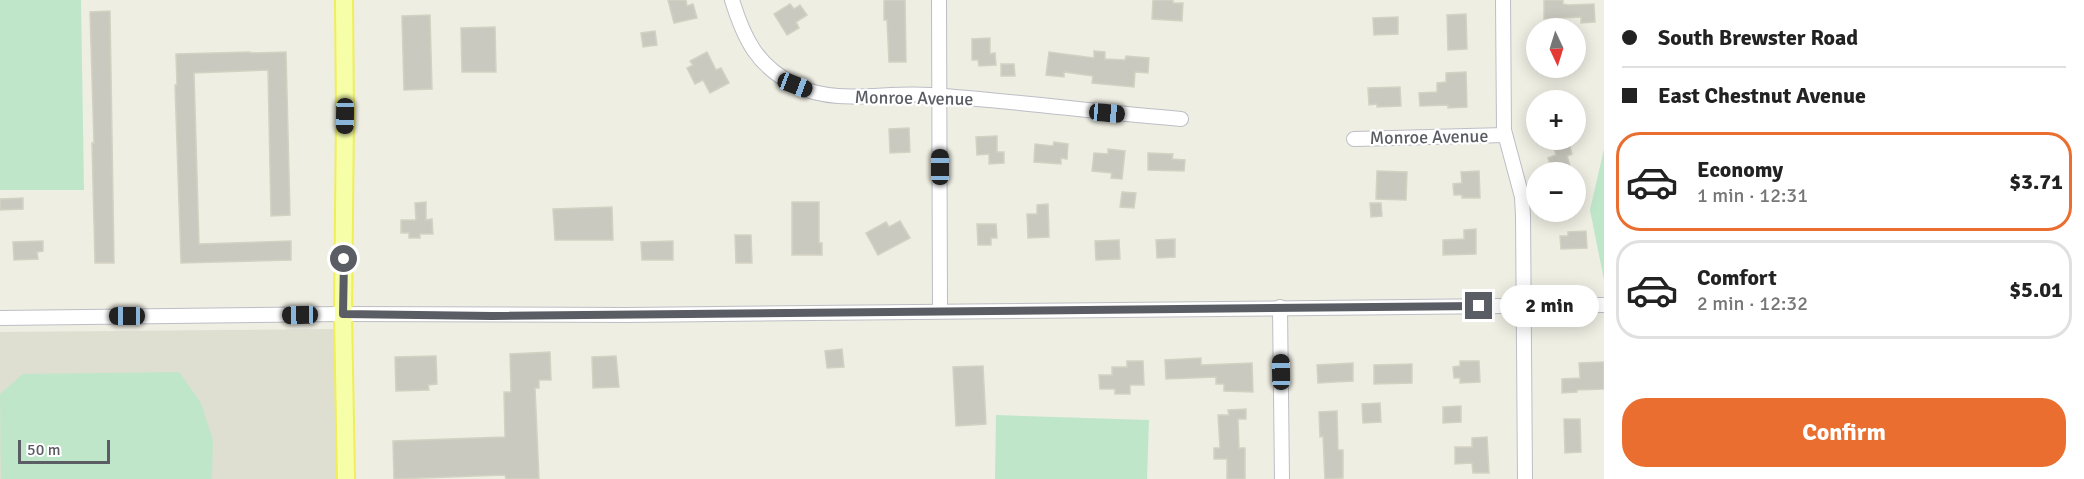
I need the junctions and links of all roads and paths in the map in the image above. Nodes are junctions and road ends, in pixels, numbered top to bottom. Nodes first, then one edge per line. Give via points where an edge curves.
1 (344, 0) edge
2 (732, 0) edge
3 (939, 0) edge
4 (1503, 0) edge
5 (939, 96) junction
6 (1181, 119) dead end
7 (1505, 135) junction
8 (1354, 139) dead end
9 (1604, 305) edge
10 (1523, 306) junction
11 (1280, 308) junction
12 (940, 310) junction
13 (343, 314) junction
14 (0, 318) edge
15 (346, 479) edge
16 (1282, 479) edge
17 (1524, 479) edge

1 - 13 main road
2 - 5 street, Monroe Avenue via 749,45 770,70 795,85 821,95
3 - 5 street
4 - 7 street
5 - 6 street, Monroe Avenue
5 - 12 street
7 - 8 street, Monroe Avenue
7 - 10 street via 1522,197
9 - 10 street
10 - 11 street
10 - 17 street
11 - 12 street
11 - 16 street
12 - 13 street
13 - 14 street
13 - 15 main road

